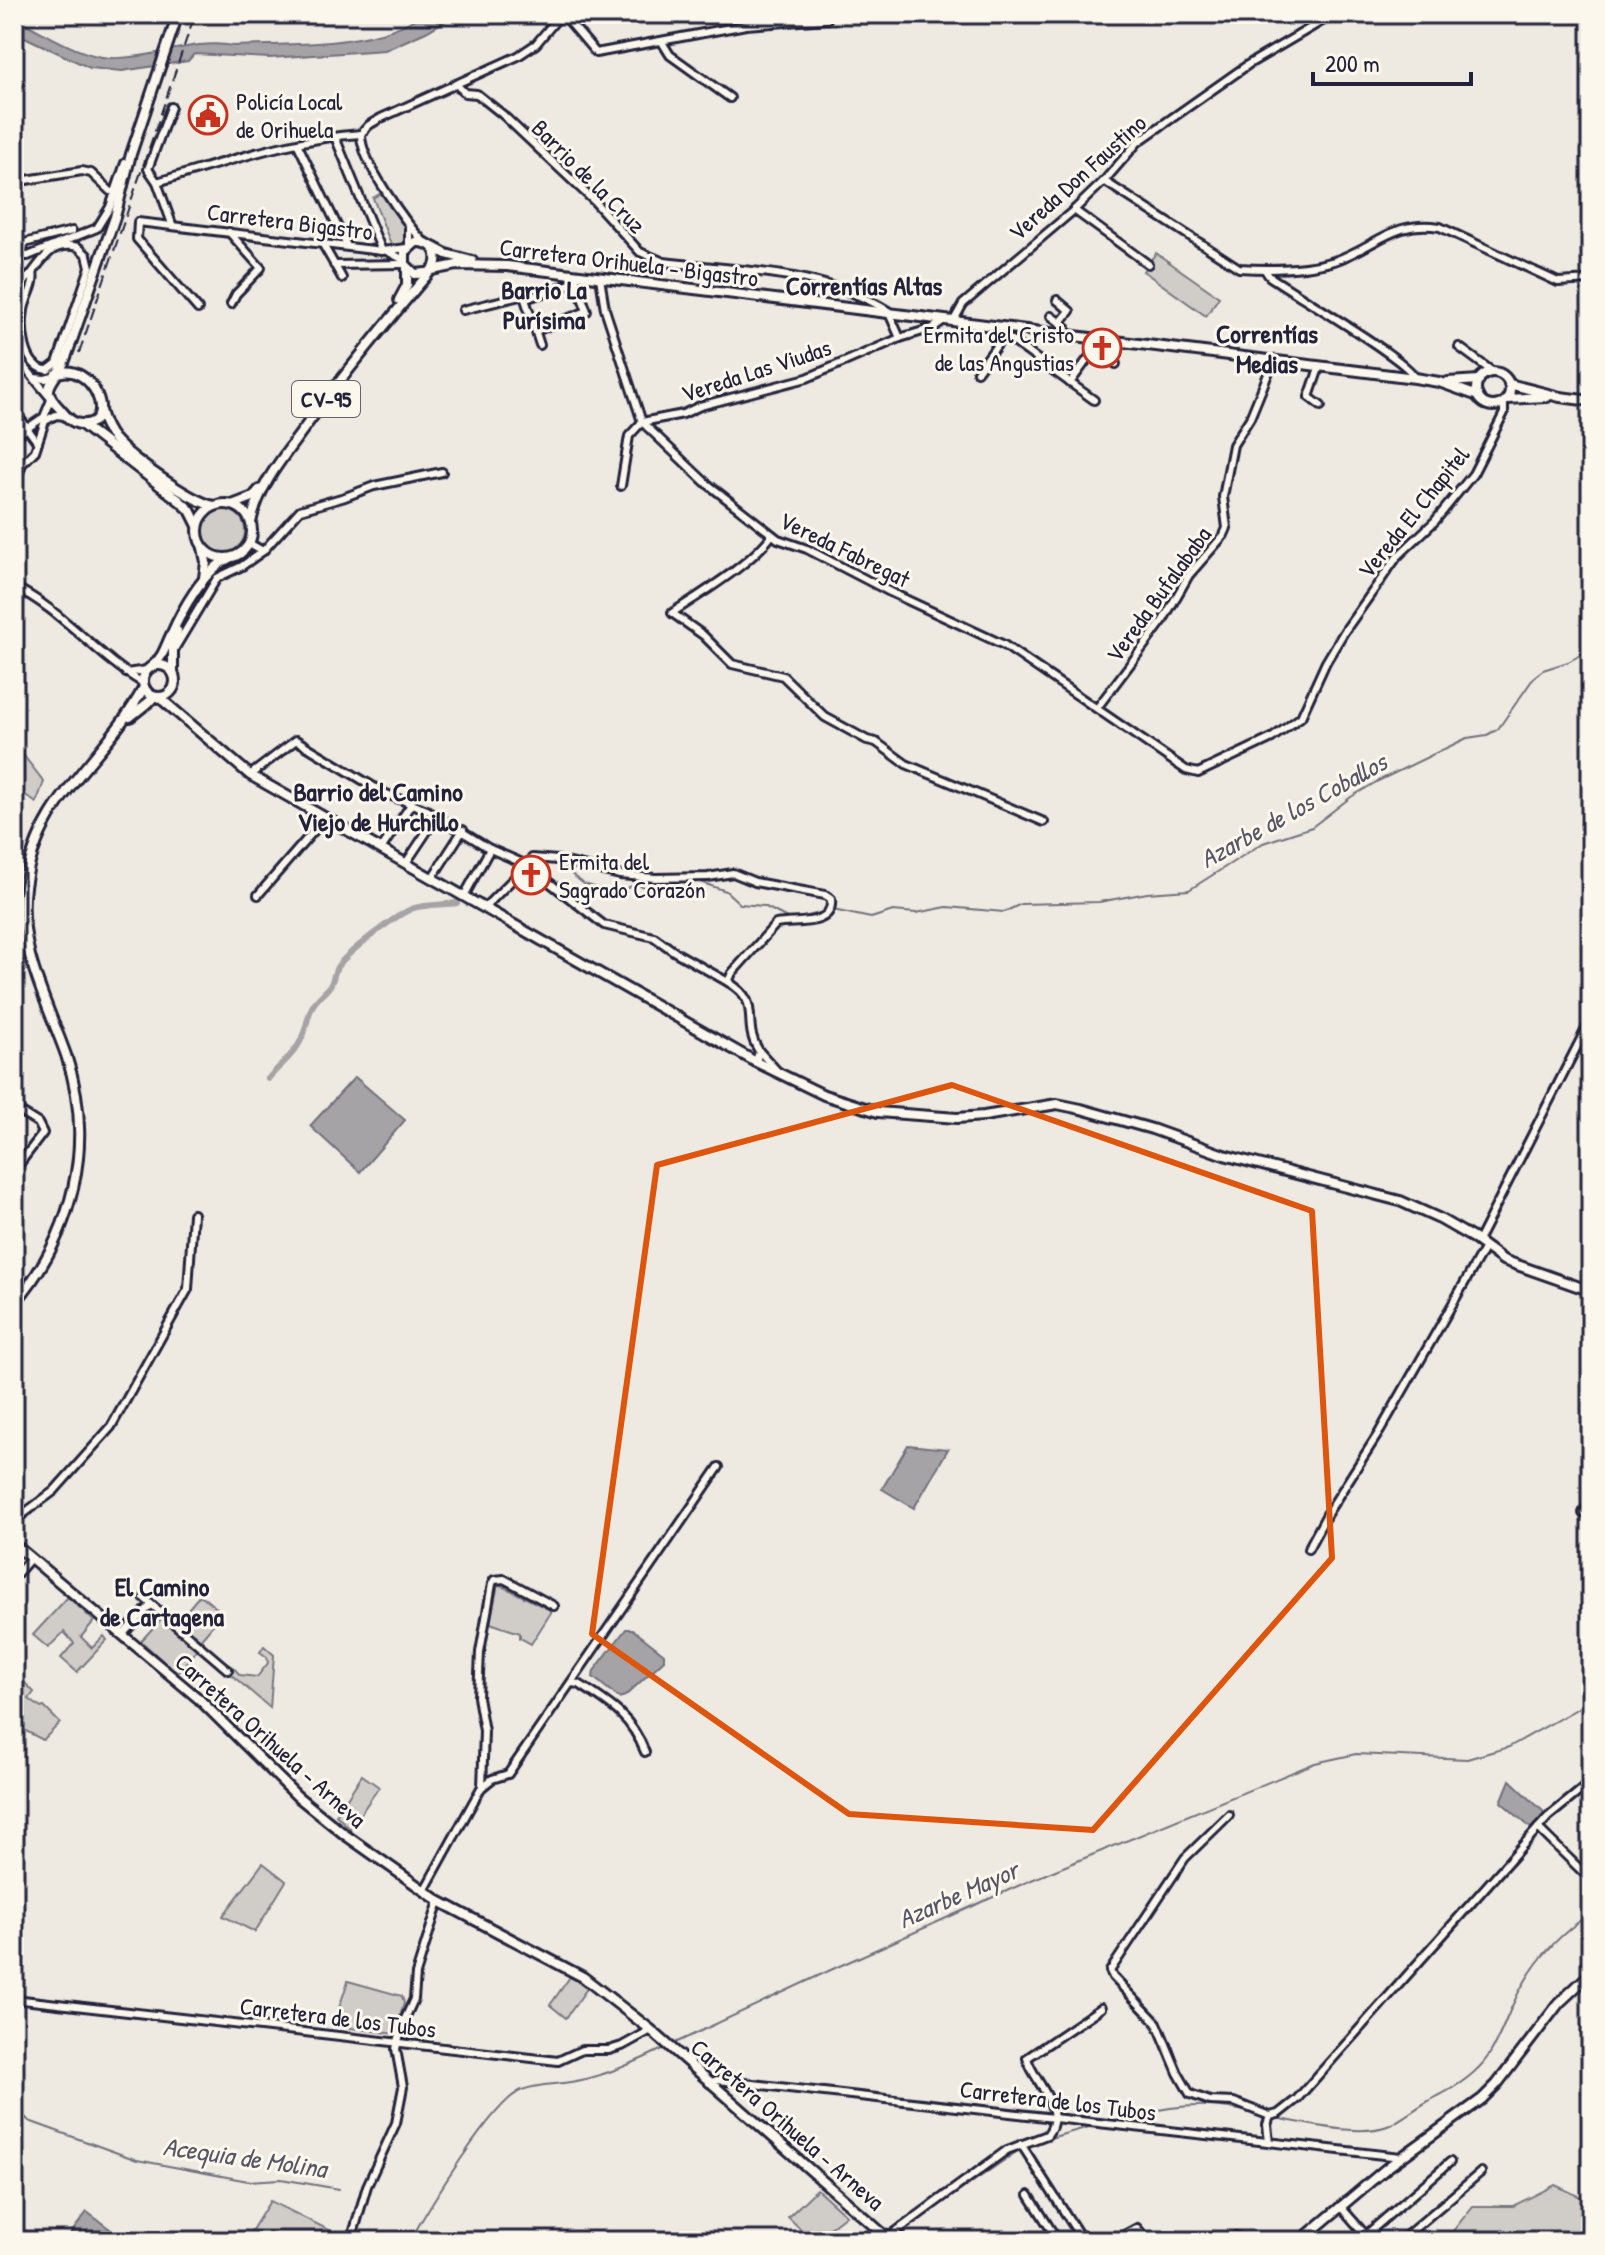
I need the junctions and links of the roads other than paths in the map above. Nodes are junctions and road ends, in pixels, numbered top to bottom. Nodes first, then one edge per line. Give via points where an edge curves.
1 (176, 14) edge
2 (562, 14) edge
3 (1334, 14) edge
4 (827, 19) dead end
5 (662, 42) junction
6 (157, 73) junction
7 (456, 84) junction
8 (730, 98) dead end
9 (171, 107) dead end
10 (361, 134) junction
11 (335, 137) junction
12 (298, 145) junction
13 (128, 155) junction
14 (1104, 181) junction
15 (14, 182) edge
16 (157, 182) junction
17 (110, 191) dead end
18 (1074, 210) junction
19 (115, 217) junction
20 (172, 224) junction
21 (409, 226) junction
22 (72, 231) dead end
23 (229, 232) junction
24 (424, 242) junction
25 (322, 243) junction
26 (347, 246) junction
27 (408, 247) junction
28 (433, 247) junction
29 (384, 251) junction
30 (19, 254) edge
31 (405, 264) junction
32 (481, 264) junction
33 (1148, 264) dead end
34 (334, 265) junction
35 (34, 270) junction
36 (1265, 270) junction
37 (429, 272) junction
38 (14, 278) edge
39 (28, 278) junction
40 (342, 278) dead end
41 (600, 278) junction
42 (576, 279) junction
43 (1591, 280) edge
44 (14, 284) edge
45 (14, 296) edge
46 (525, 299) junction
47 (1057, 300) dead end
48 (231, 304) dead end
49 (198, 309) dead end
50 (463, 310) dead end
51 (891, 314) junction
52 (1051, 316) dead end
53 (386, 321) junction
54 (948, 321) junction
55 (1060, 323) junction
56 (536, 331) junction
57 (1007, 332) junction
58 (1065, 336) junction
59 (900, 338) junction
60 (14, 341) edge
61 (1097, 344) junction
62 (540, 345) dead end
63 (1459, 347) dead end
64 (69, 349) junction
65 (1273, 362) junction
66 (1116, 364) dead end
67 (1319, 368) junction
68 (977, 372) dead end
69 (1493, 372) junction
70 (76, 373) junction
71 (54, 375) junction
72 (34, 378) junction
73 (1415, 378) junction
74 (1479, 380) junction
75 (1439, 382) junction
76 (1070, 383) junction
77 (1509, 384) junction
78 (1478, 396) junction
79 (1560, 397) junction
80 (51, 399) junction
81 (1094, 400) dead end
82 (1591, 401) edge
83 (1502, 402) junction
84 (1321, 406) dead end
85 (14, 410) edge
86 (100, 410) junction
87 (68, 418) junction
88 (642, 422) junction
89 (81, 424) junction
90 (28, 428) junction
91 (14, 430) edge
92 (14, 437) edge
93 (38, 443) junction
94 (18, 464) edge
95 (442, 472) dead end
96 (268, 480) junction
97 (621, 486) dead end
98 (14, 487) edge
99 (232, 505) junction
100 (215, 506) junction
101 (251, 523) junction
102 (198, 526) junction
103 (772, 535) junction
104 (249, 543) junction
105 (203, 547) junction
106 (263, 551) junction
107 (231, 557) junction
108 (204, 579) junction
109 (14, 587) edge
110 (181, 618) junction
111 (173, 651) junction
112 (149, 668) junction
113 (126, 673) junction
114 (174, 678) junction
115 (143, 685) junction
116 (157, 697) junction
117 (1097, 708) junction
118 (186, 721) junction
119 (118, 728) junction
120 (250, 775) junction
121 (412, 803) junction
122 (438, 815) junction
123 (325, 818) junction
124 (1044, 822) dead end
125 (463, 830) junction
126 (381, 849) junction
127 (490, 849) junction
128 (406, 863) junction
129 (527, 865) junction
130 (432, 878) junction
131 (258, 895) dead end
132 (464, 896) junction
133 (484, 908) junction
134 (728, 982) junction
135 (1591, 1019) edge
136 (759, 1051) junction
137 (756, 1062) junction
138 (782, 1076) junction
139 (14, 1108) edge
140 (14, 1171) edge
141 (193, 1214) dead end
142 (1481, 1244) junction
143 (1591, 1291) edge
144 (14, 1304) edge
145 (719, 1467) dead end
146 (1591, 1500) edge
147 (1583, 1513) dead end
148 (14, 1521) edge
149 (14, 1544) edge
150 (1308, 1549) dead end
151 (31, 1558) junction
152 (14, 1577) edge
153 (144, 1598) dead end
154 (151, 1605) junction
155 (554, 1606) dead end
156 (122, 1635) junction
157 (228, 1670) dead end
158 (571, 1683) junction
159 (645, 1752) dead end
160 (1591, 1782) edge
161 (482, 1787) junction
162 (1229, 1815) dead end
163 (1538, 1828) junction
164 (1591, 1880) edge
165 (424, 1891) junction
166 (439, 1901) junction
167 (1591, 1973) edge
168 (14, 1999) edge
169 (1101, 2008) dead end
170 (651, 2030) junction
171 (398, 2042) junction
172 (709, 2083) junction
173 (1270, 2116) junction
174 (1054, 2118) junction
175 (1269, 2142) junction
176 (1021, 2144) junction
177 (1403, 2157) junction
178 (1450, 2162) dead end
179 (1481, 2172) dead end
180 (1029, 2195) dead end
181 (1340, 2206) junction
182 (1368, 2238) edge
183 (1233, 2239) edge
184 (888, 2240) edge
185 (1304, 2240) edge
186 (351, 2241) edge
187 (1058, 2241) edge
188 (1083, 2241) edge
189 (1113, 2241) edge
190 (1148, 2241) edge
191 (1246, 2241) edge
192 (1359, 2241) edge
193 (1400, 2241) edge

1 - 6 main road
2 - 5 street via 596,53
2 - 7 street via 518,56
3 - 14 street, Vereda Don Faustino via 1249,64 1138,142
4 - 5 street via 746,25
5 - 8 street via 670,55
6 - 13 main road
6 - 19 main road
7 - 10 street via 381,118
7 - 51 street, Barrio de la Cruz via 502,114 646,256 835,285
9 - 16 street via 148,169
10 - 11 street
10 - 21 street via 364,154
11 - 12 street
11 - 29 street
12 - 16 street
12 - 26 street
13 - 19 main road
13 - 30 street via 97,228
14 - 18 street, Vereda Don Faustino
14 - 36 street via 1226,261
15 - 17 street via 82,171
16 - 20 street
18 - 33 street
18 - 54 street, Vereda Don Faustino
19 - 64 main road
20 - 23 street, Carretera Bigastro
20 - 49 street, Carretera Bigastro via 138,222 137,239
21 - 24 street
21 - 27 street
22 - 30 street via 24,243
23 - 25 street, Carretera Bigastro
23 - 48 street via 261,268
24 - 27 main road
24 - 28 main road
25 - 26 street, Carretera Bigastro
25 - 34 street
26 - 29 street, Carretera Bigastro
27 - 29 street, Carretera Bigastro
27 - 31 main road, CV-95
28 - 32 main road
28 - 37 main road via 437,261
29 - 31 street, Carretera Bigastro
30 - 35 street
31 - 34 street
31 - 37 main road via 415,274
31 - 53 main road, CV-95 via 405,291
32 - 37 main road
32 - 42 main road, Carretera Orihuela - Bigastro
34 - 40 street
35 - 35 street via 45,254 69,245 87,255 90,267 57,363 45,371 31,359 24,335
35 - 39 street
36 - 43 street via 1333,261 1418,224 1449,231 1558,282
36 - 73 street via 1400,360
37 - 53 main road, CV-95
38 - 39 street
39 - 45 street
41 - 42 main road, Carretera Orihuela - Bigastro
41 - 51 main road, Carretera Orihuela - Bigastro
41 - 88 street, Vereda Fabregat
42 - 46 street
42 - 56 street via 587,311
44 - 45 street
46 - 50 street via 524,295
46 - 56 street
47 - 55 street via 1070,311
51 - 54 main road, Carretera Orihuela - Bigastro
51 - 59 street
52 - 55 street
53 - 96 main road, CV-95
54 - 57 main road, Carretera Orihuela - Bigastro
54 - 59 street, Vereda Las Viudas
55 - 58 street via 1066,327
56 - 62 street
57 - 58 main road, Carretera Orihuela - Bigastro
57 - 68 street
57 - 76 street
58 - 61 main road, Carretera Orihuela - Bigastro
59 - 88 street, Vereda Las Viudas via 798,381
60 - 72 street
61 - 65 main road, Carretera Orihuela - Bigastro
61 - 66 street
61 - 76 street
63 - 69 street
64 - 70 main road
64 - 71 main road
65 - 67 main road, Carretera Orihuela - Bigastro
65 - 117 street, Vereda Bufalababa via 1233,445 1223,497 1224,535 1189,575 1162,622
67 - 73 main road, Carretera Orihuela - Bigastro
67 - 84 street via 1309,397
69 - 74 main road
69 - 77 main road
70 - 71 main road
70 - 86 main road, CV-95 via 99,396
71 - 72 street
71 - 80 main road
72 - 80 street
73 - 75 main road, Carretera Orihuela - Bigastro
74 - 75 main road
74 - 78 main road
75 - 78 main road
76 - 81 street
77 - 79 main road
77 - 83 main road
78 - 83 main road via 1485,404
79 - 82 main road
79 - 83 main road
80 - 87 main road
80 - 90 street via 47,414
83 - 117 street, Vereda El Chapitel via 1504,413 1473,474 1397,557 1344,632 1307,708 1292,725 1198,773
85 - 90 street
86 - 89 main road via 92,421
86 - 100 main road, CV-95 via 115,440 187,496
87 - 89 main road
87 - 93 street via 56,415 45,421
88 - 97 street via 629,436
88 - 103 street, Vereda Fabregat
89 - 102 main road via 180,501
90 - 92 street
90 - 93 street
91 - 92 street
93 - 94 street
94 - 98 street
95 - 106 street via 374,486 300,510
96 - 99 main road, CV-95 via 253,497
96 - 101 main road, CV-95
99 - 100 main road, CV-95
99 - 101 main road
100 - 102 main road
101 - 104 main road, CV-95
102 - 105 main road
103 - 117 street, Vereda Fabregat via 1004,645
103 - 124 street via 672,613 732,664 783,676 825,717 906,764
104 - 106 street
104 - 107 main road
105 - 107 main road via 215,556
105 - 108 main road
106 - 111 street via 217,578
107 - 108 main road
108 - 110 main road
109 - 113 street
110 - 111 main road
110 - 112 main road via 163,656
111 - 114 main road
112 - 113 street
112 - 114 main road via 161,665
112 - 115 main road
113 - 115 street
114 - 116 main road via 171,691
114 - 118 main road via 175,699
115 - 116 main road
115 - 119 main road
116 - 118 main road
116 - 119 main road
118 - 120 main road
119 - 144 main road via 50,812 25,887 28,950 67,1058 79,1137 75,1184 63,1225 44,1265
120 - 121 street via 296,740 384,793
120 - 123 main road
121 - 122 street
121 - 126 street
122 - 125 street
122 - 128 street
123 - 126 main road
123 - 131 street
125 - 127 street
125 - 130 street
126 - 128 main road
127 - 129 street
127 - 132 street
128 - 130 main road
129 - 133 street
129 - 134 street via 604,925 654,937
129 - 134 street via 532,858 543,858 655,878 733,873 831,899 826,917 773,927
130 - 132 main road
132 - 133 main road
133 - 137 main road
134 - 136 street via 742,990 750,1004 751,1038
135 - 142 street
136 - 137 street
136 - 138 street
137 - 138 main road
138 - 142 main road via 878,1112 957,1118 1057,1104 1081,1109 1224,1155 1400,1201
139 - 140 street via 38,1123 43,1133
141 - 148 street via 188,1289 111,1427 54,1491
142 - 143 main road via 1503,1260
142 - 150 street via 1388,1418
145 - 158 street
146 - 147 street
149 - 151 main road, Carretera Orihuela - Arneva
151 - 152 street
151 - 156 main road, Carretera Orihuela - Arneva
153 - 154 street
154 - 156 street
154 - 157 street
155 - 161 street via 504,1579 492,1584 479,1671
156 - 165 main road, Carretera Orihuela - Arneva via 199,1699 297,1796
158 - 159 street via 621,1712
158 - 161 street via 508,1774
160 - 163 street
161 - 165 street
162 - 173 street via 1185,1858 1110,1971 1157,2023 1190,2094
163 - 164 street
163 - 173 street via 1297,2099
165 - 166 main road, Carretera Orihuela - Arneva
166 - 170 main road, Carretera Orihuela - Arneva via 583,1977
166 - 171 street
167 - 177 main road via 1559,2003 1490,2091
168 - 171 street, Carretera de los Tubos
169 - 174 street via 1027,2058 1053,2106
170 - 171 street, Carretera de los Tubos via 622,2046 582,2050 558,2061
170 - 172 main road, Carretera Orihuela - Arneva
171 - 186 street via 403,2087 396,2123 367,2186
172 - 174 street, Carretera de los Tubos
172 - 184 main road, Carretera Orihuela - Arneva
173 - 175 street
174 - 175 street, Carretera de los Tubos
174 - 176 street via 1047,2135
175 - 177 street, Carretera de los Tubos
176 - 184 street
176 - 188 street
177 - 181 main road
178 - 182 street
179 - 193 street
180 - 187 street
181 - 182 street
181 - 185 main road
182 - 192 street
183 - 191 street
189 - 190 street via 1137,2228

